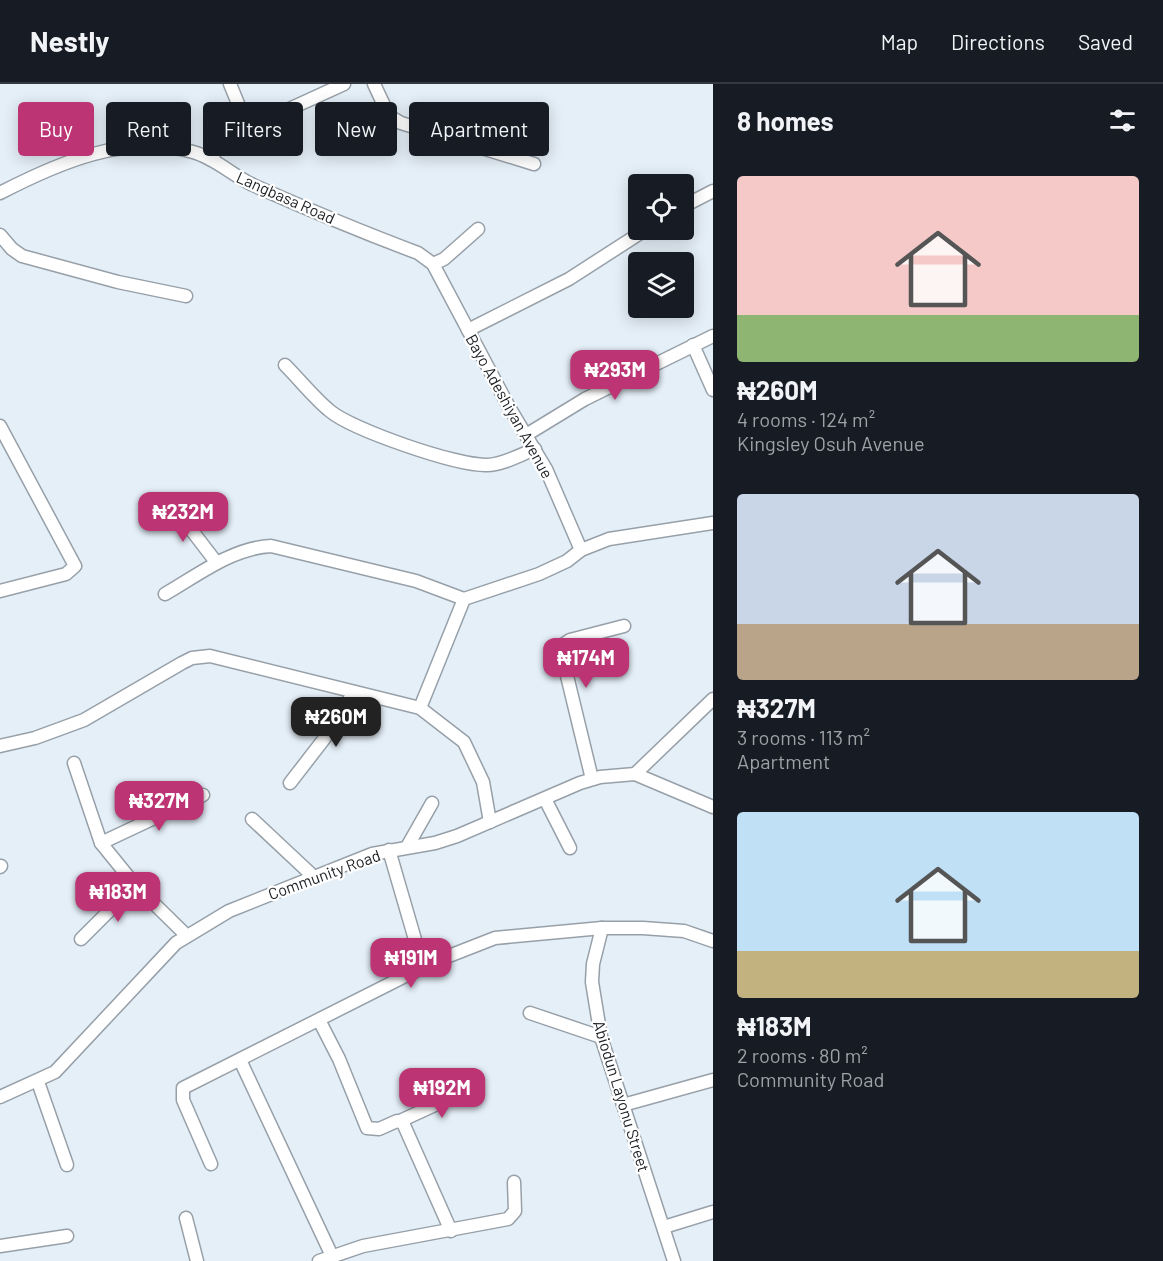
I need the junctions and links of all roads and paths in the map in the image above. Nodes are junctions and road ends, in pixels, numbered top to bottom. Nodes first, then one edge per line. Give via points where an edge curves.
1 (230, 84) edge
2 (344, 84) edge
3 (374, 84) edge
4 (237, 102) edge
5 (303, 103) edge
6 (212, 156) edge
7 (210, 159) junction
8 (534, 164) dead end
9 (713, 191) edge
10 (0, 192) edge
11 (694, 201) edge
12 (478, 229) dead end
13 (0, 235) edge
14 (629, 240) edge
15 (433, 264) junction
16 (186, 296) dead end
17 (468, 330) junction
18 (713, 336) edge
19 (693, 345) junction
20 (285, 365) dead end
21 (713, 390) edge
22 (0, 426) edge
23 (526, 435) junction
24 (535, 449) junction
25 (173, 506) dead end
26 (713, 523) edge
27 (581, 550) junction
28 (216, 562) junction
29 (0, 591) edge
30 (165, 594) dead end
31 (464, 599) junction
32 (624, 626) dead end
33 (354, 692) junction
34 (713, 699) edge
35 (420, 708) junction
36 (0, 746) edge
37 (74, 763) dead end
38 (635, 774) junction
39 (592, 779) junction
40 (290, 783) dead end
41 (203, 795) dead end
42 (545, 799) junction
43 (432, 803) dead end
44 (713, 807) edge
45 (252, 819) dead end
46 (490, 822) junction
47 (101, 843) junction
48 (406, 848) junction
49 (570, 848) dead end
50 (388, 850) junction
51 (314, 877) junction
52 (135, 885) junction
53 (602, 928) junction
54 (186, 935) junction
55 (81, 939) dead end
56 (713, 941) edge
57 (423, 968) junction
58 (530, 1013) dead end
59 (319, 1020) junction
60 (601, 1037) junction
61 (240, 1060) junction
62 (713, 1080) edge
63 (38, 1082) junction
64 (432, 1091) dead end
65 (0, 1098) edge
66 (623, 1105) junction
67 (400, 1121) junction
68 (211, 1164) dead end
69 (67, 1165) dead end
70 (514, 1182) dead end
71 (713, 1212) edge
72 (186, 1218) dead end
73 (664, 1227) junction
74 (451, 1230) junction
75 (67, 1236) dead end
76 (0, 1246) edge
77 (332, 1256) junction
78 (197, 1261) edge
79 (319, 1261) edge
80 (674, 1261) edge

1 - 4 street
2 - 5 street
3 - 8 street via 390,116 401,123
6 - 7 street
7 - 10 street, Langbasa Road via 175,148 135,148 82,155
7 - 15 street, Langbasa Road via 249,183 418,254
9 - 11 street
12 - 15 street
13 - 16 street via 22,256
14 - 17 street via 569,279
15 - 17 street, Bayo Adeshiyan Avenue
17 - 23 street, Bayo Adeshiyan Avenue
18 - 19 street
19 - 21 street
19 - 23 street via 585,399
20 - 24 street via 329,411 352,425 438,456 485,466
22 - 29 street via 75,566 66,574
23 - 24 street, Bayo Adeshiyan Avenue
24 - 27 street, Bayo Adeshiyan Avenue
25 - 28 street
26 - 27 street via 609,539
27 - 31 street via 539,574
28 - 30 street
28 - 31 street via 264,547 281,548 416,581
31 - 35 street
32 - 39 street via 570,640 560,647
33 - 35 street
33 - 36 street via 201,656 84,720
33 - 40 street
34 - 38 street
35 - 46 street via 464,742 483,782
37 - 47 street
38 - 39 street, Community Road
38 - 44 street
39 - 42 street, Community Road
41 - 47 street
42 - 46 street, Community Road
42 - 49 street
43 - 48 street
45 - 51 street
46 - 48 street, Community Road via 435,843
47 - 52 street
48 - 50 street, Community Road
50 - 51 street, Community Road
50 - 57 street
51 - 54 street, Community Road via 249,901
52 - 54 street
52 - 55 street
53 - 56 street via 684,931
53 - 57 street via 495,938
53 - 60 street, Abiodun Layonu Street via 592,982
54 - 63 street, Community Road via 154,963 64,1064
57 - 59 street
58 - 60 street
59 - 61 street
59 - 67 street via 367,1128 379,1129
60 - 66 street, Abiodun Layonu Street
61 - 68 street via 181,1092
61 - 77 street
62 - 66 street
63 - 65 street, Community Road
63 - 69 street
64 - 67 street via 437,1104
66 - 73 street, Abiodun Layonu Street
67 - 74 street
70 - 74 street via 512,1216
71 - 73 street
72 - 78 street
73 - 80 street, Abiodun Layonu Street
74 - 77 street via 363,1246
75 - 76 street
77 - 79 street

